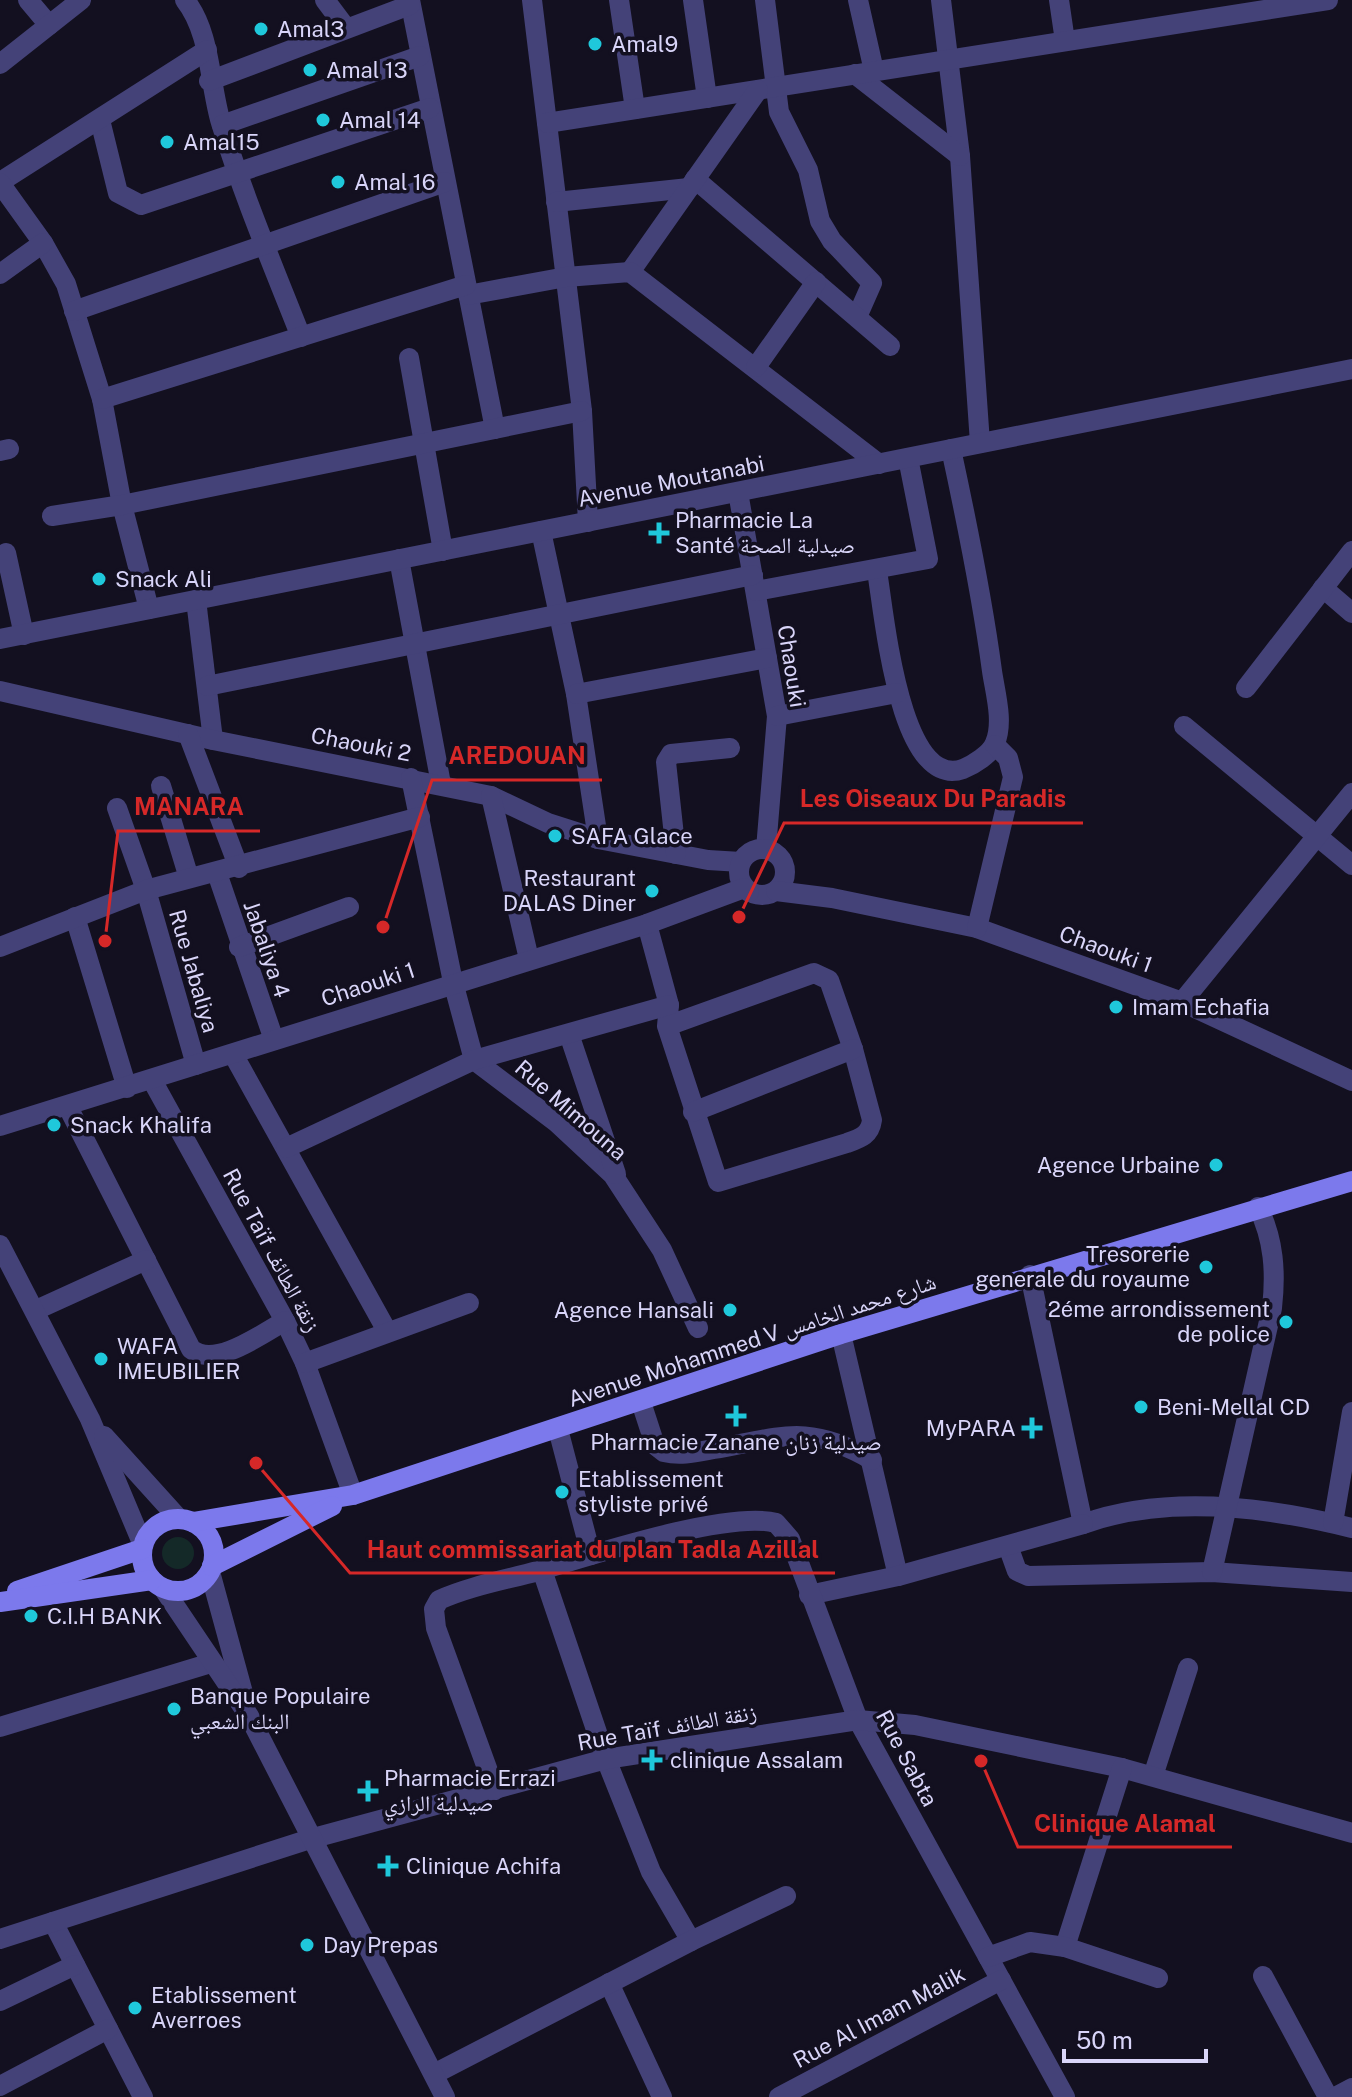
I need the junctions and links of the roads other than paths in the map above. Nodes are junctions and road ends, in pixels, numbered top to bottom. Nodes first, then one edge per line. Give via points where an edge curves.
1 (28, 0) edge
2 (81, 0) edge
3 (185, 0) edge
4 (325, 0) edge
5 (532, 0) edge
6 (619, 0) edge
7 (693, 0) edge
8 (765, 0) edge
9 (858, 0) edge
10 (941, 0) edge
11 (1059, 0) edge
12 (1328, 0) edge
13 (410, 2) edge
14 (1264, 5) edge
15 (49, 25) junction
16 (346, 28) junction
17 (1065, 41) junction
18 (207, 50) junction
19 (420, 56) junction
20 (948, 60) junction
21 (0, 64) edge
22 (865, 73) junction
23 (209, 81) junction
24 (767, 88) junction
25 (707, 98) junction
26 (430, 108) junction
27 (635, 109) junction
28 (100, 120) junction
29 (547, 123) junction
30 (222, 125) junction
31 (960, 156) junction
32 (240, 175) junction
33 (445, 182) junction
34 (0, 183) edge
35 (692, 183) junction
36 (556, 202) junction
37 (43, 243) junction
38 (265, 245) junction
39 (630, 272) junction
40 (0, 274) edge
41 (566, 277) junction
42 (816, 282) junction
43 (467, 290) junction
44 (74, 311) junction
45 (857, 317) junction
46 (301, 337) junction
47 (890, 346) dead end
48 (409, 358) dead end
49 (756, 367) junction
50 (1352, 369) edge
51 (102, 399) junction
52 (582, 411) junction
53 (495, 429) junction
54 (425, 442) junction
55 (980, 443) junction
56 (951, 449) junction
57 (908, 458) junction
58 (879, 464) junction
59 (738, 492) junction
60 (122, 505) junction
61 (52, 516) dead end
62 (588, 522) junction
63 (541, 531) junction
64 (443, 551) junction
65 (1352, 551) edge
66 (6, 553) dead end
67 (399, 559) junction
68 (877, 571) junction
69 (754, 583) junction
70 (1323, 588) junction
71 (196, 600) junction
72 (149, 609) junction
73 (559, 612) junction
74 (1352, 613) edge
75 (24, 635) junction
76 (0, 639) edge
77 (412, 647) junction
78 (767, 658) junction
79 (207, 686) junction
80 (1246, 688) dead end
81 (0, 691) edge
82 (897, 693) junction
83 (576, 694) junction
84 (777, 716) junction
85 (1184, 726) dead end
86 (188, 734) junction
87 (213, 740) junction
88 (995, 745) junction
89 (730, 748) dead end
90 (411, 778) junction
91 (441, 784) junction
92 (161, 786) dead end
93 (1352, 793) edge
94 (491, 796) junction
95 (117, 808) dead end
96 (420, 817) junction
97 (1316, 834) junction
98 (598, 839) junction
99 (766, 849) junction
100 (676, 854) junction
101 (1352, 865) edge
102 (239, 868) junction
103 (217, 873) junction
104 (189, 878) junction
105 (743, 879) junction
106 (780, 882) junction
107 (146, 890) junction
108 (349, 907) dead end
109 (75, 917) junction
110 (647, 924) junction
111 (977, 928) junction
112 (0, 947) edge
113 (239, 947) junction
114 (529, 959) junction
115 (453, 982) junction
116 (1182, 1002) junction
117 (669, 1005) junction
118 (667, 1026) junction
119 (569, 1034) junction
120 (274, 1040) junction
121 (853, 1049) junction
122 (233, 1054) junction
123 (474, 1060) junction
124 (196, 1065) junction
125 (152, 1080) junction
126 (1352, 1081) edge
127 (127, 1088) junction
128 (68, 1107) junction
129 (693, 1112) junction
130 (0, 1126) edge
131 (286, 1148) junction
132 (1352, 1181) edge
133 (619, 1182) junction
134 (1258, 1207) junction
135 (0, 1245) edge
136 (146, 1260) junction
137 (1030, 1275) junction
138 (469, 1303) dead end
139 (36, 1310) junction
140 (285, 1321) junction
141 (698, 1328) dead end
142 (387, 1331) junction
143 (841, 1334) junction
144 (305, 1363) junction
145 (641, 1402) junction
146 (1352, 1412) edge
147 (90, 1419) junction
148 (558, 1429) junction
149 (872, 1460) junction
150 (353, 1495) junction
151 (1228, 1508) junction
152 (186, 1521) junction
153 (1083, 1524) junction
154 (1342, 1525) edge
155 (1008, 1546) junction
156 (143, 1547) junction
157 (591, 1555) junction
158 (211, 1569) junction
159 (542, 1570) junction
160 (1212, 1572) junction
161 (898, 1576) junction
162 (1352, 1582) edge
163 (158, 1584) junction
164 (809, 1595) junction
165 (0, 1600) edge
166 (211, 1663) junction
167 (1188, 1668) dead end
168 (249, 1716) junction
169 (858, 1720) junction
170 (0, 1727) edge
171 (606, 1759) junction
172 (1122, 1768) junction
173 (1153, 1776) junction
174 (495, 1790) junction
175 (1352, 1833) edge
176 (310, 1839) junction
177 (786, 1896) dead end
178 (53, 1922) junction
179 (0, 1939) edge
180 (691, 1941) junction
181 (1065, 1947) junction
182 (988, 1957) junction
183 (75, 1965) junction
184 (1263, 1976) dead end
185 (1158, 1978) dead end
186 (1001, 1980) junction
187 (609, 1983) junction
188 (0, 2001) edge
189 (108, 2029) junction
190 (434, 2074) junction
191 (0, 2086) edge
192 (1352, 2088) edge
193 (143, 2097) edge
194 (445, 2097) edge
195 (662, 2097) edge
196 (779, 2097) edge
197 (1065, 2097) edge
198 (1328, 2097) edge
199 (1335, 2097) edge

1 - 15 street
2 - 15 street
3 - 18 street via 196,14
4 - 16 street
5 - 29 street
6 - 27 street
7 - 25 street
8 - 24 street
9 - 22 street
10 - 20 street
11 - 17 street
12 - 14 street
13 - 16 street
13 - 19 street
14 - 17 street
15 - 21 street
16 - 23 street
17 - 20 street
18 - 23 street
18 - 28 street
19 - 26 street
19 - 30 street
20 - 22 street
20 - 31 street
22 - 24 street
22 - 31 street
23 - 30 street
24 - 25 street
24 - 35 street
24 - 45 street via 808,170 820,221 872,283
25 - 27 street
26 - 32 street
26 - 33 street
27 - 29 street
28 - 32 street via 118,193 128,201 141,205
28 - 34 street
29 - 36 street
30 - 32 street
31 - 55 street
32 - 38 street
33 - 38 street
33 - 43 street
34 - 37 street
35 - 36 street
35 - 39 street
35 - 42 street
36 - 41 street
37 - 40 street
37 - 44 street
38 - 44 street
38 - 46 street
39 - 41 street
39 - 49 street
41 - 43 street
41 - 52 street
42 - 45 street
42 - 49 street
43 - 46 street
43 - 53 street
44 - 51 street
45 - 47 street
46 - 51 street
48 - 54 street
49 - 58 street
50 - 55 street, Avenue Moutanabi
51 - 60 street
52 - 53 street
52 - 62 street
53 - 54 street
54 - 60 street
54 - 64 street
55 - 56 street, Avenue Moutanabi
56 - 57 street, Avenue Moutanabi
56 - 88 street via 980,588 999,718
57 - 58 street, Avenue Moutanabi
57 - 68 street via 928,559
58 - 59 street, Avenue Moutanabi
59 - 62 street, Avenue Moutanabi
59 - 69 street, Chaouki
60 - 61 street
60 - 72 street
62 - 63 street, Avenue Moutanabi
63 - 64 street, Avenue Moutanabi
63 - 73 street
64 - 67 street, Avenue Moutanabi
65 - 70 street
66 - 75 street
67 - 71 street, Avenue Moutanabi
67 - 77 street
68 - 69 street
68 - 82 street
69 - 73 street
69 - 78 street, Chaouki
70 - 74 street
70 - 80 street
71 - 72 street, Avenue Moutanabi
71 - 79 street
72 - 75 street, Avenue Moutanabi
73 - 77 street
73 - 83 street
75 - 76 street, Avenue Moutanabi
77 - 79 street
77 - 91 street
78 - 83 street
78 - 84 street, Chaouki
79 - 87 street
81 - 86 street, Chaouki 2
82 - 84 street
82 - 88 street via 917,743 934,767 951,773 973,765
83 - 98 street
84 - 99 street, Chaouki
85 - 97 street
86 - 87 street, Chaouki 2
86 - 102 street
87 - 90 street, Chaouki 2
88 - 111 street via 1008,758 1013,777
89 - 100 street via 671,754 666,762
90 - 91 street, Chaouki 2
90 - 96 street
91 - 94 street, Chaouki 2
92 - 104 street
93 - 97 street
94 - 98 street, Chaouki 2
94 - 114 street
95 - 107 street, Rue Jabaliya
96 - 102 street, Rue Jabaliya
96 - 115 street
97 - 101 street
97 - 116 street
98 - 100 street, Chaouki 2
99 - 105 street via 754,850
99 - 106 street via 780,857
100 - 105 street, Chaouki 2 via 708,860
102 - 103 street, Rue Jabaliya
103 - 104 street, Rue Jabaliya
103 - 113 street, Jabaliya 4
104 - 107 street, Rue Jabaliya
105 - 106 street via 762,896
105 - 110 street, Chaouki 1 via 744,888
106 - 111 street, Chaouki 1
107 - 109 street, Rue Jabaliya
107 - 124 street, Rue Jabaliya
108 - 113 street
109 - 112 street, Rue Jabaliya
109 - 127 street
110 - 114 street, Chaouki 1
110 - 117 street
111 - 116 street, Chaouki 1
113 - 120 street, Jabaliya 4
114 - 115 street, Chaouki 1
115 - 120 street, Chaouki 1
115 - 123 street
116 - 126 street, Chaouki 1
117 - 118 street
117 - 119 street, Rue Mimouna
118 - 121 street via 823,974
118 - 129 street
119 - 123 street, Rue Mimouna
119 - 133 street
120 - 122 street, Chaouki 1
121 - 129 street
121 - 129 street via 872,1120 868,1133 847,1143 718,1182
122 - 124 street, Chaouki 1
122 - 131 street
123 - 131 street, Rue Mimouna
123 - 133 street, Rue Mimouna via 556,1122
124 - 125 street, Chaouki 1
125 - 127 street, Chaouki 1
125 - 140 street, Rue Taïf زنقة الطائف
127 - 128 street, Chaouki 1
128 - 130 street, Chaouki 1
128 - 136 street
131 - 142 street
132 - 134 main road, Avenue Mohammed V شارع محمد الخامس
133 - 141 street, Rue Mimouna via 662,1250
134 - 137 main road, Avenue Mohammed V شارع محمد الخامس
134 - 151 street via 1271,1240 1273,1299
135 - 139 street
136 - 139 street
136 - 140 street via 191,1349 207,1356 224,1352
137 - 143 main road, Avenue Mohammed V شارع محمد الخامس
137 - 153 street
138 - 142 street
139 - 147 street
140 - 144 street, Rue Taïf زنقة الطائف
142 - 144 street
143 - 145 main road, Avenue Mohammed V شارع محمد الخامس
143 - 149 street
144 - 150 street, Rue Taïf زنقة الطائف
145 - 148 main road, Avenue Mohammed V شارع محمد الخامس
145 - 149 street via 655,1445 664,1452 683,1454 807,1435 847,1446
146 - 154 street
147 - 152 street via 139,1478
147 - 156 street
148 - 150 main road, Avenue Mohammed V شارع محمد الخامس
148 - 157 street
149 - 161 street
150 - 152 main road
150 - 158 main road
151 - 153 street via 1126,1510
151 - 154 street
151 - 160 street
152 - 156 main road via 161,1523
152 - 158 main road via 209,1536
153 - 155 street
155 - 160 street via 1022,1575
155 - 161 street
156 - 163 main road via 145,1571
156 - 165 main road
157 - 159 street
157 - 164 street, Rue Sabta via 732,1522 776,1523 790,1539
158 - 163 main road via 204,1581 185,1590
158 - 168 street
159 - 171 street
159 - 174 street via 448,1596 434,1609 436,1628
160 - 162 street
161 - 164 street
163 - 165 main road
163 - 166 street
164 - 169 street, Rue Sabta
166 - 168 street
166 - 170 street
167 - 173 street
168 - 176 street
169 - 171 street, Rue Taïf زنقة الطائف
169 - 172 street, Rue Taïf زنقة الطائف via 915,1725
169 - 182 street, Rue Sabta
171 - 174 street, Rue Taïf زنقة الطائف
171 - 180 street via 651,1872
172 - 173 street, Rue Taïf زنقة الطائف
172 - 181 street
173 - 175 street, Rue Taïf زنقة الطائف
174 - 176 street, Rue Taïf زنقة الطائف
176 - 178 street, Rue Taïf زنقة الطائف
176 - 190 street
177 - 180 street
178 - 179 street, Rue Taïf زنقة الطائف
178 - 183 street
180 - 187 street
181 - 182 street via 1030,1942
181 - 185 street
182 - 186 street, Rue Sabta
183 - 188 street
183 - 189 street
184 - 198 street
186 - 196 street, Rue Al Imam Malik
186 - 197 street, Rue Sabta
187 - 190 street
187 - 195 street
189 - 191 street
189 - 193 street
190 - 194 street
192 - 199 street

